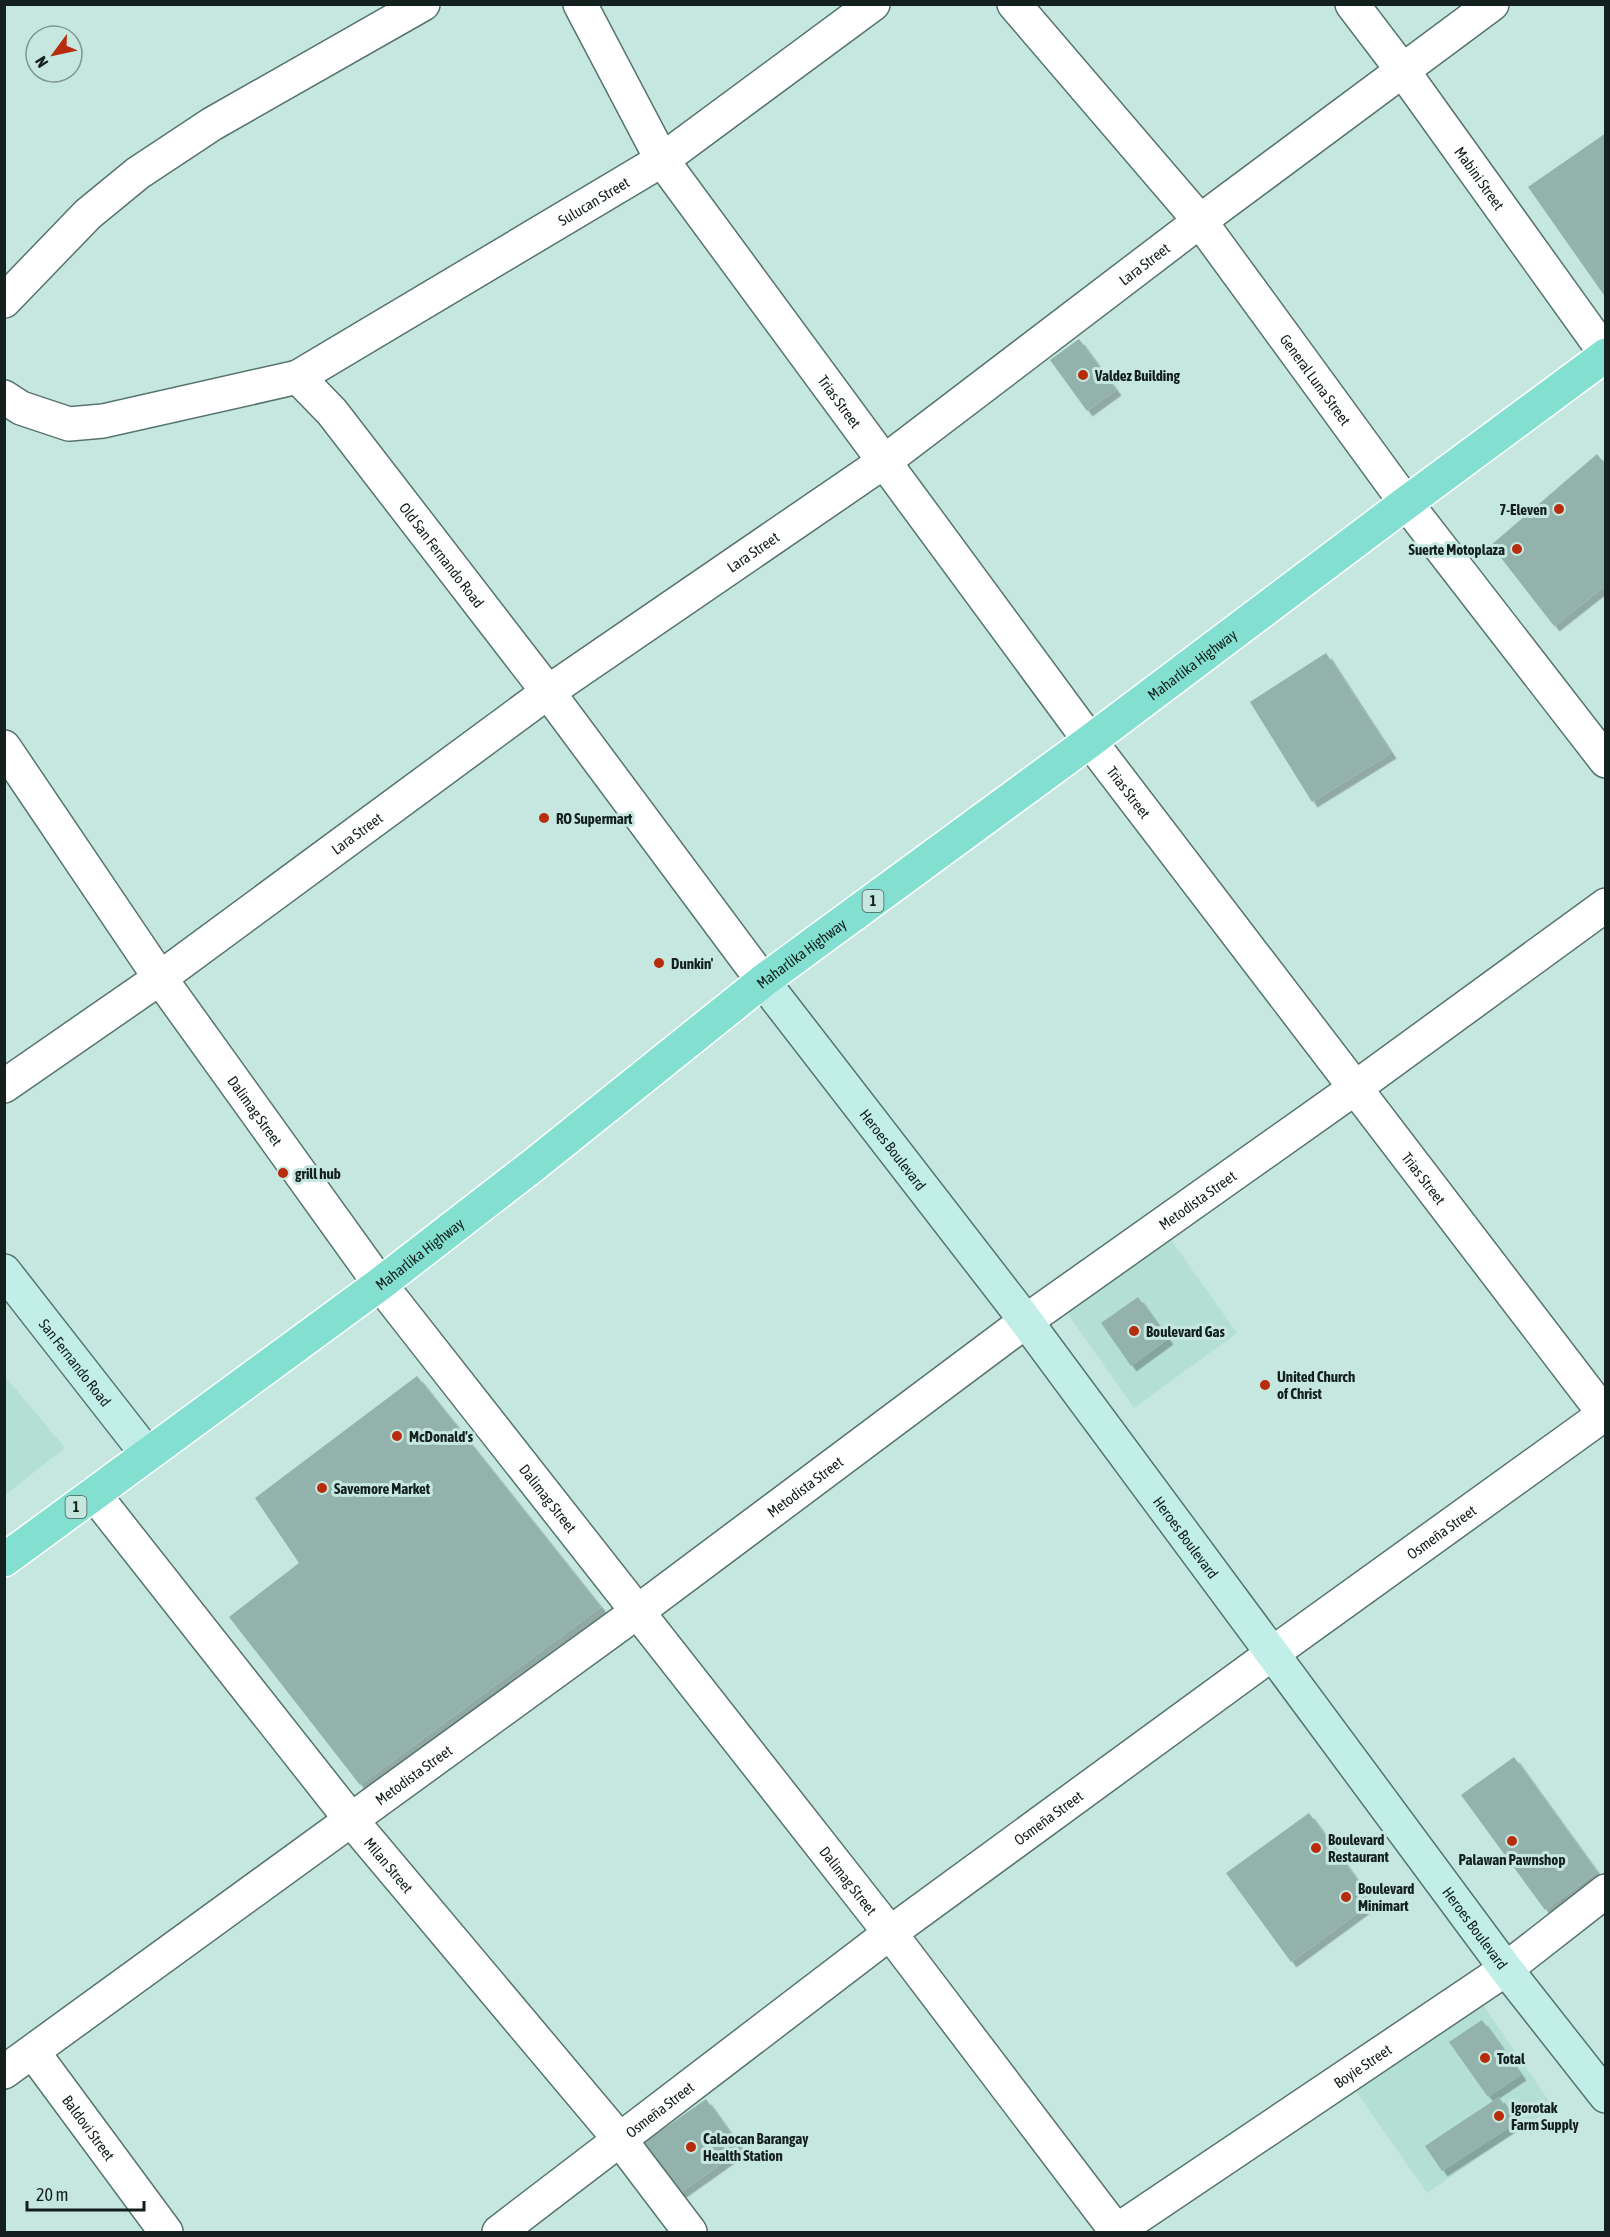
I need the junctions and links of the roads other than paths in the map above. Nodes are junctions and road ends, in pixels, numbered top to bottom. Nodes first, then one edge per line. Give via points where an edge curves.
1 (423, 4) edge
2 (580, 4) edge
3 (873, 4) edge
4 (1014, 4) edge
5 (1352, 4) edge
6 (1492, 4) edge
7 (1403, 71) junction
8 (662, 160) junction
9 (1200, 221) junction
10 (4, 301) edge
11 (1605, 355) edge
12 (298, 377) junction
13 (10, 408) edge
14 (885, 461) junction
15 (1406, 502) junction
16 (548, 692) junction
17 (1090, 741) junction
18 (4, 747) edge
19 (1605, 761) edge
20 (1605, 905) edge
21 (160, 978) junction
22 (764, 981) junction
23 (4, 1086) edge
24 (1355, 1088) junction
25 (4, 1271) edge
26 (380, 1284) junction
27 (1026, 1321) junction
28 (1605, 1414) edge
29 (147, 1454) junction
30 (94, 1494) junction
31 (4, 1560) edge
32 (637, 1612) junction
33 (1273, 1653) junction
34 (352, 1821) junction
35 (1605, 1891) edge
36 (891, 1933) junction
37 (1506, 1969) junction
38 (33, 2052) junction
39 (4, 2072) edge
40 (1605, 2096) edge
41 (621, 2141) junction
42 (166, 2232) edge
43 (499, 2232) edge
44 (690, 2232) edge
45 (1116, 2232) edge

1 - 10 street via 212,124 138,173 88,214
2 - 8 street, Trias Street
3 - 8 street, Sulucan Street
4 - 9 street, General Luna Street
5 - 7 street, Mabini Street
6 - 7 street, Lara Street
7 - 9 street, Lara Street
7 - 11 street, Mabini Street
8 - 12 street, Sulucan Street
8 - 14 street, Trias Street
9 - 14 street, Lara Street
9 - 15 street, General Luna Street
11 - 15 main road, Maharlika Highway / 1
12 - 13 street via 103,421 69,424
12 - 16 street, Old San Fernando Road via 332,412
14 - 16 street, Lara Street
14 - 17 street, Trias Street
15 - 17 main road, Maharlika Highway / 1
15 - 19 street, General Luna Street
16 - 21 street, Lara Street
16 - 22 street, Old San Fernando Road
17 - 22 main road, Maharlika Highway / 1
17 - 24 street, Trias Street
18 - 21 street, Dalimag Street
20 - 24 street, Metodista Street
21 - 23 street, Lara Street
21 - 26 street, Dalimag Street
22 - 26 main road, Maharlika Highway / 1
22 - 27 main road, Heroes Boulevard
24 - 27 street, Metodista Street
24 - 28 street, Trias Street
25 - 29 main road, San Fernando Road
26 - 29 main road, Maharlika Highway / 1
26 - 32 street, Dalimag Street
27 - 32 street, Metodista Street
27 - 33 main road, Heroes Boulevard
28 - 33 street, Osmeña Street
29 - 30 main road, Maharlika Highway / 1
30 - 31 main road, Maharlika Highway / 1
30 - 34 street, Milan Street
32 - 34 street, Metodista Street
32 - 36 street, Dalimag Street
33 - 36 street, Osmeña Street
33 - 37 main road, Heroes Boulevard
34 - 38 street, Metodista Street
34 - 41 street, Milan Street
35 - 37 street, Boyie Street
36 - 41 street, Osmeña Street
36 - 45 street, Dalimag Street
37 - 40 main road, Heroes Boulevard
37 - 45 street, Boyie Street
38 - 39 street, Metodista Street
38 - 42 street, Baldovi Street
41 - 43 street, Osmeña Street
41 - 44 street, Milan Street

